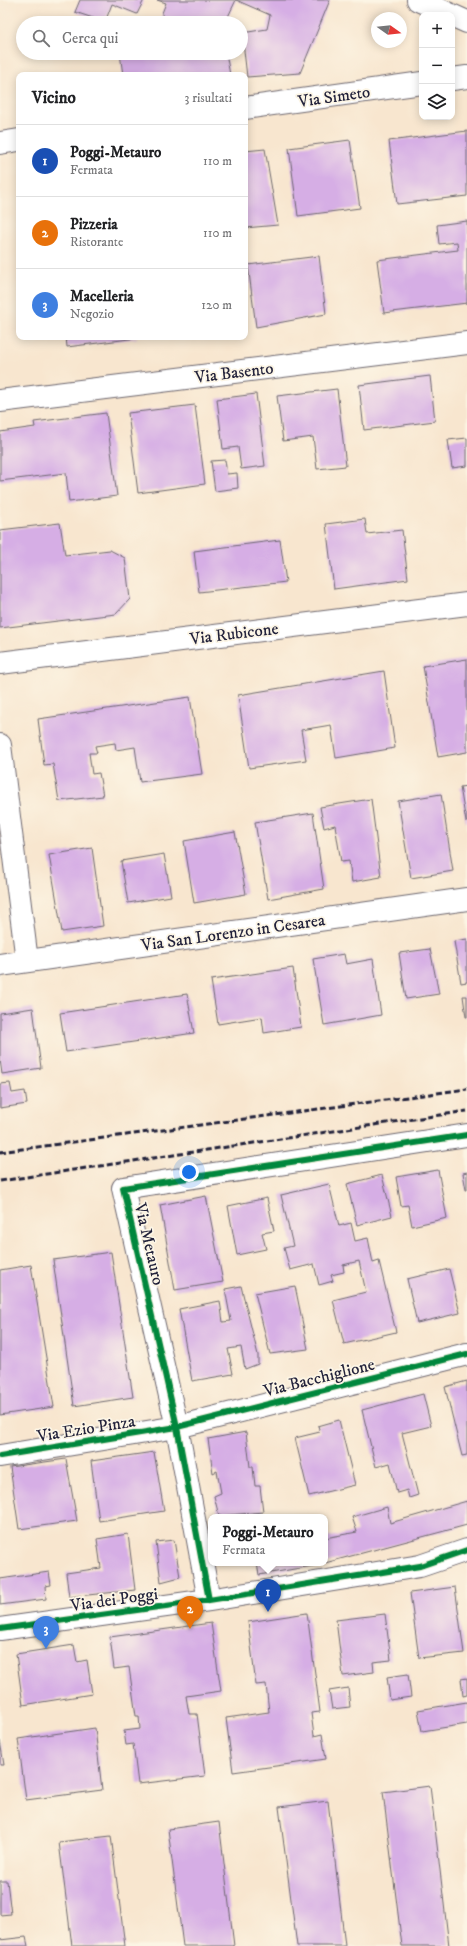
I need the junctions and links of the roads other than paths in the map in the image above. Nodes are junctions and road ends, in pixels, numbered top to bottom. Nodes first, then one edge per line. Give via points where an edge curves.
1 (418, 0) edge
2 (467, 22) edge
3 (467, 77) edge
4 (455, 79) edge
5 (419, 83) edge
6 (248, 108) edge
7 (16, 140) edge
8 (0, 143) edge
9 (467, 343) edge
10 (0, 401) edge
11 (467, 604) edge
12 (0, 663) edge
13 (0, 745) edge
14 (467, 898) edge
15 (27, 961) junction
16 (0, 965) edge
17 (467, 1135) edge
18 (467, 1354) edge
19 (177, 1427) junction
20 (0, 1456) edge
21 (467, 1550) edge
22 (209, 1600) junction
23 (0, 1630) edge

1 - 2 street
3 - 4 street
5 - 6 street, Via Simeto
7 - 8 street
9 - 10 street, Via Basento
11 - 12 street, Via Rubicone
13 - 15 street
14 - 15 street, Via San Lorenzo in Cesarea
15 - 16 street, Via San Lorenzo in Cesarea
17 - 19 street, Via Metauro via 123,1188
18 - 19 street, Via Bacchiglione
19 - 20 street, Via Ezio Pinza
19 - 22 street, Via Metauro
21 - 22 street, Via dei Poggi via 420,1566
22 - 23 street, Via dei Poggi

